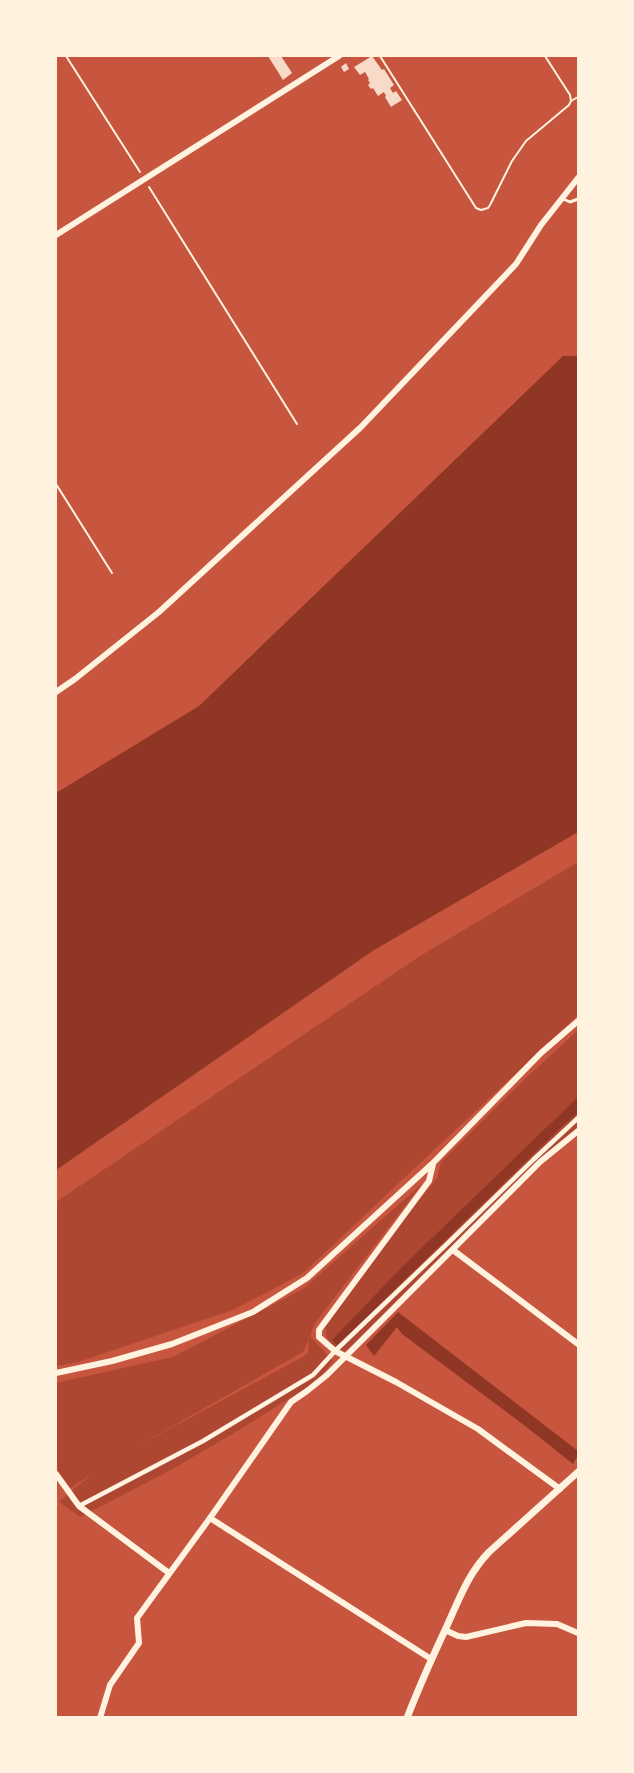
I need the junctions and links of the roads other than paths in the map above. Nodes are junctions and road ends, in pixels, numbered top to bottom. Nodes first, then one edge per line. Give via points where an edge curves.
1 (339, 56) edge
2 (579, 178) edge
3 (561, 198) junction
4 (579, 199) edge
5 (56, 235) edge
6 (56, 692) edge
7 (579, 1022) edge
8 (579, 1118) edge
9 (579, 1131) edge
10 (433, 1164) junction
11 (453, 1250) junction
12 (579, 1344) edge
13 (335, 1351) junction
14 (346, 1357) junction
15 (56, 1373) edge
16 (579, 1472) edge
17 (56, 1474) edge
18 (560, 1489) junction
19 (79, 1506) junction
20 (210, 1518) junction
21 (169, 1573) junction
22 (445, 1630) junction
23 (579, 1633) edge
24 (431, 1659) junction
25 (100, 1718) edge
26 (407, 1718) edge

1 - 5 street
2 - 3 street
3 - 4 lane via 570,202
3 - 6 street via 516,264 361,427 159,612
7 - 10 street via 541,1053
8 - 13 street
9 - 11 street via 540,1162
10 - 13 street via 429,1181 319,1330 319,1337
10 - 15 street via 307,1278 253,1311 172,1344
11 - 12 street
11 - 14 street
13 - 14 street
13 - 19 street via 313,1375 203,1441
14 - 18 street via 478,1429
14 - 20 street via 291,1402
16 - 18 street
17 - 19 street
18 - 22 street via 476,1566
19 - 21 street
20 - 21 street
20 - 24 street
21 - 25 street via 137,1617 139,1643 110,1685
22 - 23 street via 466,1637 526,1623 556,1624
22 - 24 street
24 - 26 street

